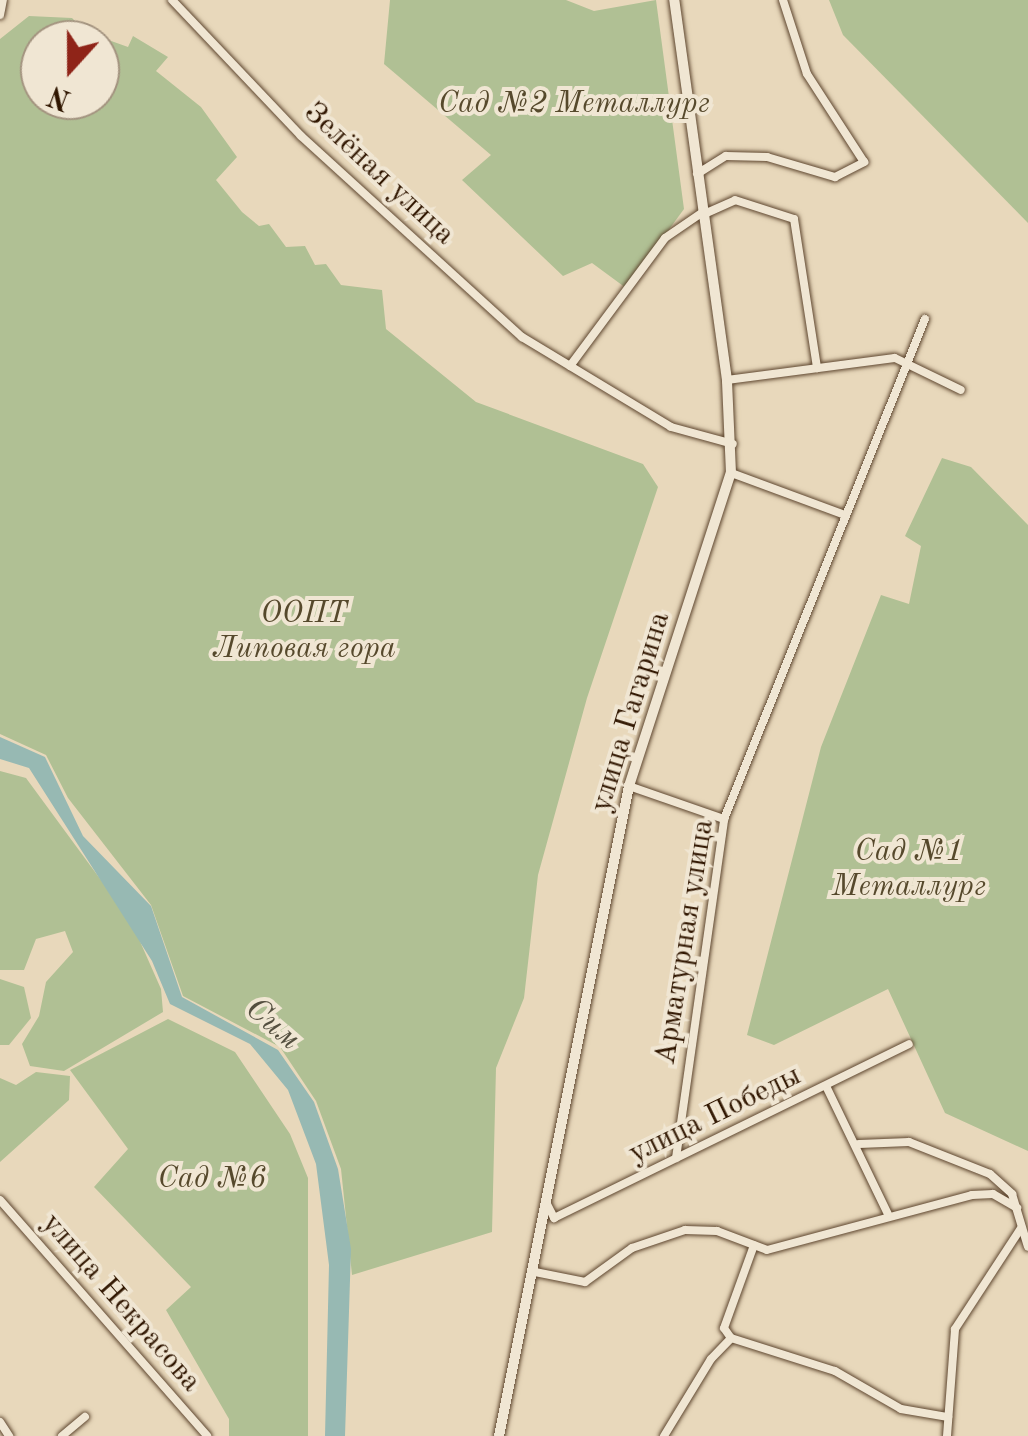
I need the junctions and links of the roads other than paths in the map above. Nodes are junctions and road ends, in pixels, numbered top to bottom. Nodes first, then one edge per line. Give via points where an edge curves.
1 (3, 0) edge
2 (172, 0) edge
3 (674, 0) edge
4 (783, 0) edge
5 (0, 15) edge
6 (698, 174) junction
7 (702, 214) junction
8 (925, 319) dead end
9 (570, 366) junction
10 (902, 366) junction
11 (817, 368) junction
12 (727, 380) junction
13 (961, 390) dead end
14 (733, 444) junction
15 (731, 473) junction
16 (846, 515) junction
17 (629, 786) junction
18 (724, 819) junction
19 (910, 1044) dead end
20 (826, 1086) junction
21 (860, 1144) junction
22 (676, 1158) junction
23 (0, 1200) edge
24 (547, 1204) junction
25 (1016, 1208) junction
26 (888, 1214) junction
27 (1021, 1228) junction
28 (754, 1245) junction
29 (1028, 1247) edge
30 (535, 1272) junction
31 (732, 1338) junction
32 (85, 1418) dead end
33 (948, 1418) junction
34 (0, 1422) edge
35 (9, 1436) edge
36 (62, 1436) edge
37 (208, 1436) edge
38 (499, 1436) edge
39 (664, 1436) edge
40 (947, 1436) edge

1 - 5 street
2 - 9 street, Зелёная улица via 315,150 522,336
3 - 6 street, улица Гагарина
4 - 6 street via 807,74 864,162 835,177 768,156 726,156
6 - 7 street, улица Гагарина
7 - 9 street via 665,238
7 - 11 street via 735,200 794,219
7 - 12 street, улица Гагарина
8 - 10 street, Арматурная улица
9 - 14 street, Зелёная улица via 671,427
10 - 11 street via 895,358
10 - 13 street
10 - 16 street, Арматурная улица
11 - 12 street
12 - 14 street, улица Гагарина
14 - 15 street, улица Гагарина
15 - 16 street
15 - 17 street, улица Гагарина
16 - 18 street, Арматурная улица
17 - 18 street
17 - 24 street, улица Гагарина
18 - 22 street, Арматурная улица
19 - 20 street, улица Победы
20 - 21 street
20 - 22 street, улица Победы
21 - 25 street via 909,1142 972,1164 1003,1184
21 - 26 street
22 - 24 street, улица Победы via 554,1218
23 - 37 street, улица Некрасова
24 - 30 street, улица Гагарина
25 - 26 street via 992,1194
25 - 27 street
26 - 28 street via 778,1248
27 - 29 street
27 - 33 street via 955,1329
28 - 30 street via 717,1231 660,1235 604,1272 572,1282
28 - 31 street via 724,1328
30 - 38 street, улица Гагарина
31 - 33 street via 835,1372 901,1409
31 - 39 street via 711,1359
32 - 36 street
33 - 40 street
34 - 35 street

